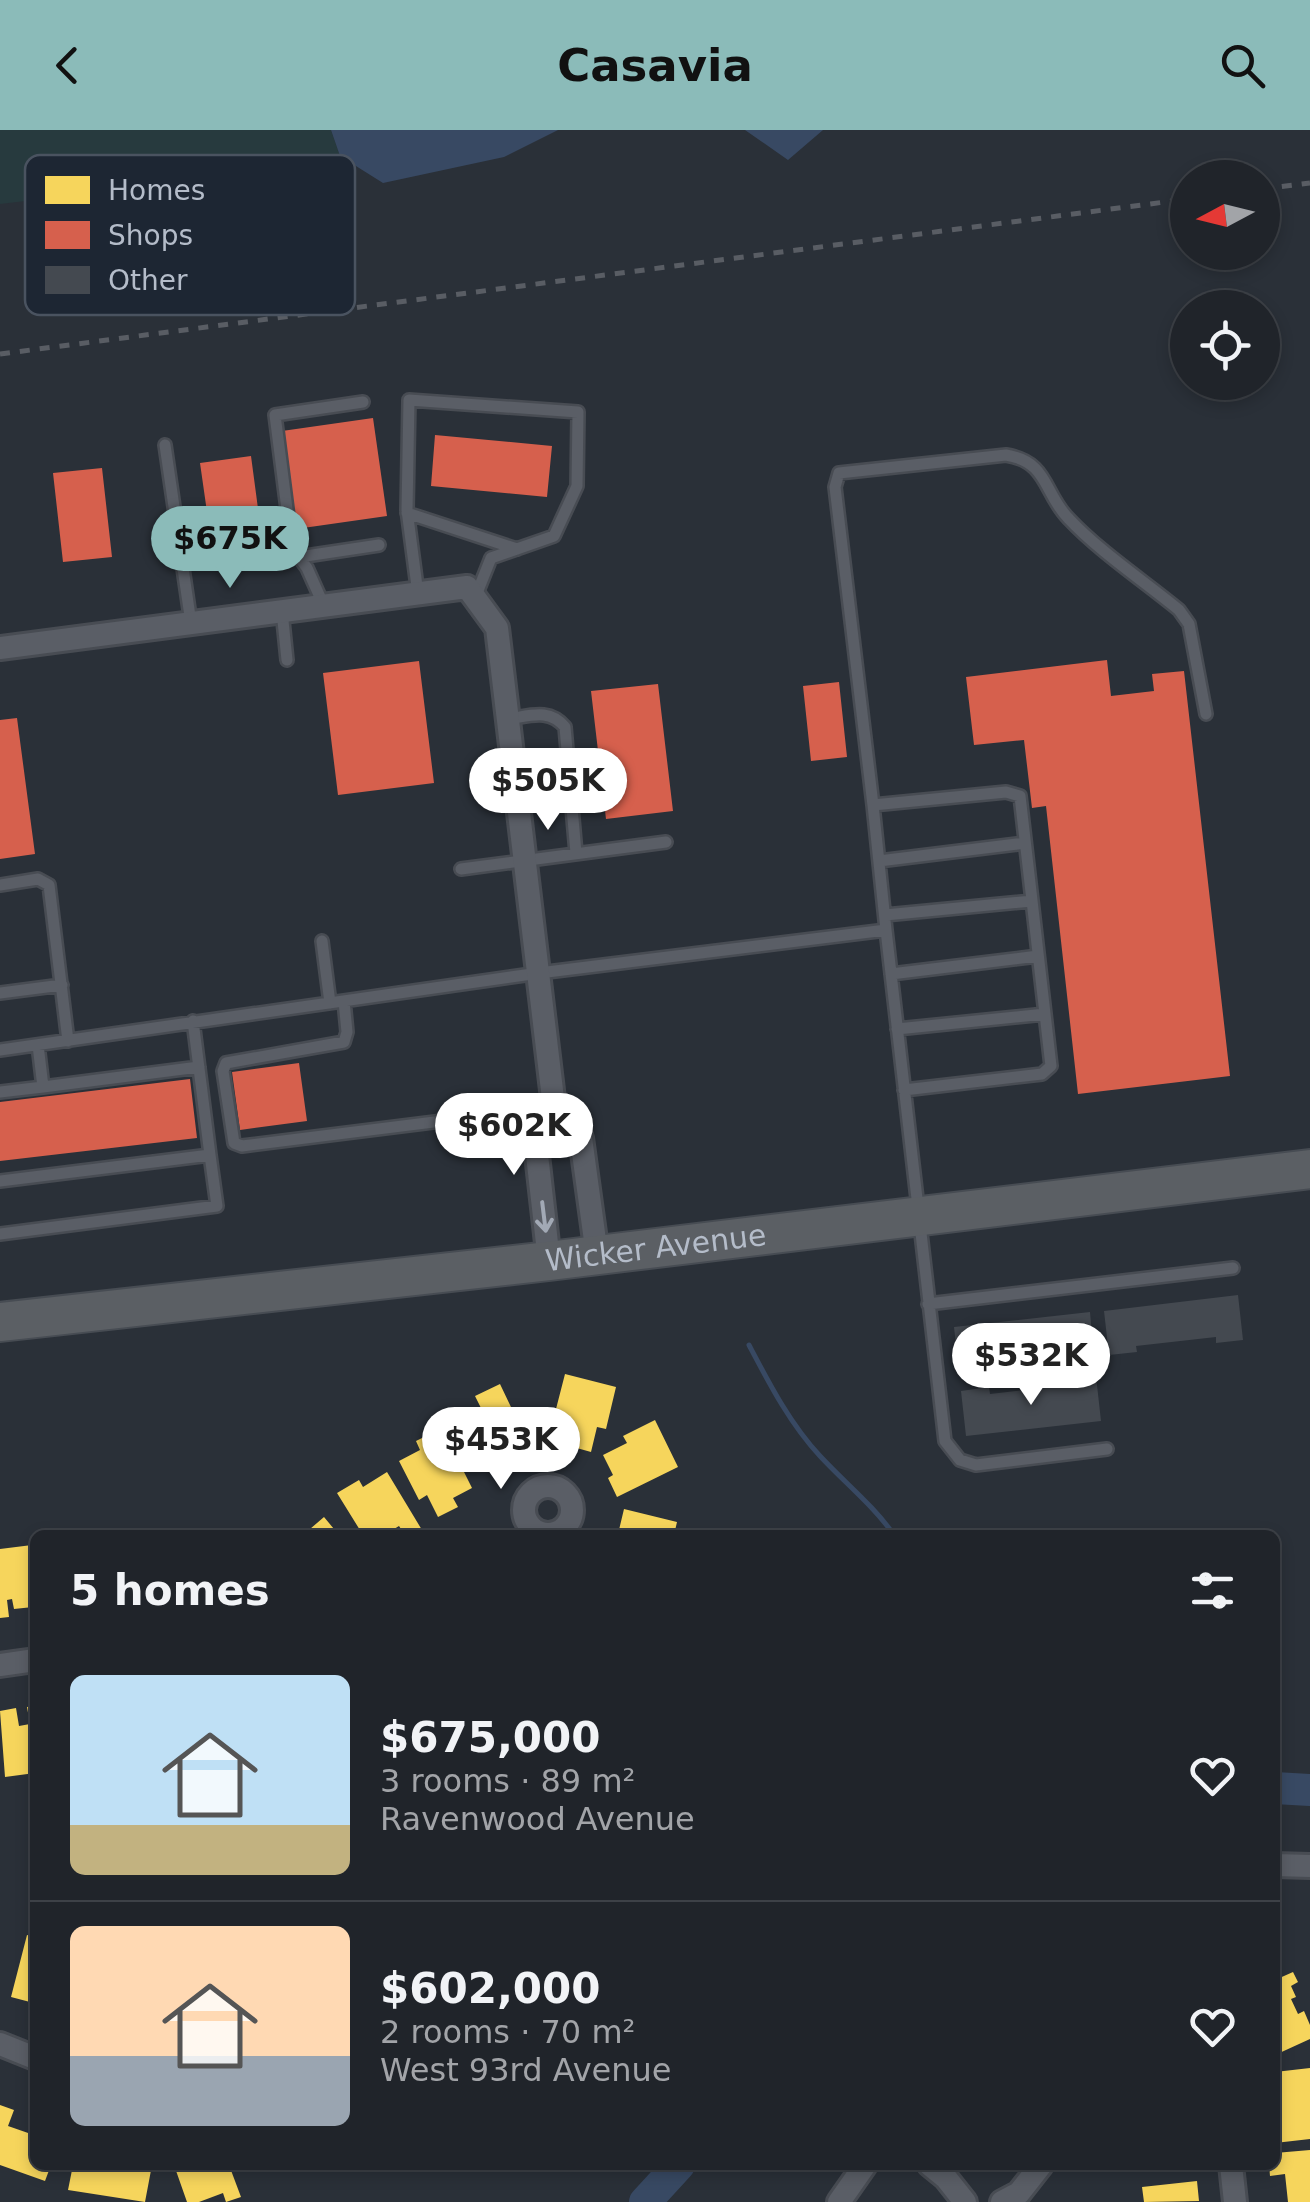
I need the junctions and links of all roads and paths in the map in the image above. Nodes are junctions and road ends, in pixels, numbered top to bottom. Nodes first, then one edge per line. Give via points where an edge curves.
1 (363, 402) dead end
2 (165, 445) dead end
3 (407, 513) junction
4 (380, 545) dead end
5 (517, 549) junction
6 (298, 558) junction
7 (471, 592) junction
8 (418, 594) junction
9 (324, 606) junction
10 (282, 611) junction
11 (190, 623) junction
12 (0, 648) edge
13 (287, 660) dead end
14 (1206, 714) dead end
15 (508, 719) junction
16 (873, 805) junction
17 (666, 842) dead end
18 (1026, 843) junction
19 (576, 853) junction
20 (524, 860) junction
21 (879, 861) junction
22 (462, 869) dead end
23 (0, 885) edge
24 (1032, 900) junction
25 (885, 916) junction
26 (886, 930) junction
27 (322, 942) dead end
28 (1038, 956) junction
29 (539, 973) junction
30 (892, 974) junction
31 (62, 985) junction
32 (0, 993) edge
33 (337, 1002) junction
34 (1045, 1014) junction
35 (193, 1022) junction
36 (898, 1029) junction
37 (68, 1041) junction
38 (38, 1045) junction
39 (0, 1050) edge
40 (199, 1068) junction
41 (42, 1087) junction
42 (904, 1090) junction
43 (0, 1092) edge
44 (554, 1107) junction
45 (210, 1155) junction
46 (1310, 1169) edge
47 (0, 1181) edge
48 (918, 1216) junction
49 (0, 1234) edge
50 (597, 1255) junction
51 (550, 1261) junction
52 (1234, 1268) dead end
53 (928, 1304) junction
54 (0, 1322) edge
55 (1107, 1450) dead end
56 (527, 1522) dead end
57 (513, 1530) edge
58 (30, 1661) edge
59 (0, 1665) edge
60 (1280, 1865) edge
61 (1310, 1866) edge
62 (0, 2044) edge
63 (30, 2056) edge
64 (861, 2170) edge
65 (936, 2170) edge
66 (1037, 2170) edge
67 (1232, 2170) edge
68 (839, 2202) edge
69 (964, 2202) edge
70 (1002, 2202) edge
71 (1236, 2202) edge

1 - 6 lane via 275,416
2 - 11 lane
3 - 5 lane
3 - 5 lane via 409,400 578,412 577,486 554,536
3 - 8 lane
4 - 6 lane
5 - 7 lane via 491,558
6 - 9 lane
7 - 8 street
7 - 15 street via 497,628
8 - 9 street
9 - 10 street
10 - 11 street
10 - 13 lane
11 - 12 street
14 - 16 lane via 1189,624 1180,610 1066,518 1026,458 839,474 835,487
15 - 19 lane via 546,714 565,727
15 - 20 street
16 - 18 lane via 1006,792 1020,796
16 - 21 lane
17 - 19 lane
18 - 21 lane
18 - 24 lane
19 - 20 lane
20 - 22 lane
20 - 29 street
21 - 25 lane
23 - 31 lane via 38,879 49,885
24 - 25 lane
24 - 28 lane
25 - 26 lane
26 - 29 lane
26 - 30 lane
27 - 33 lane
28 - 30 lane
28 - 34 lane
29 - 33 lane
29 - 44 street
30 - 36 lane
31 - 32 lane
31 - 37 lane
33 - 35 lane
33 - 44 lane via 344,1042 226,1063 234,1143
34 - 36 lane
34 - 42 lane via 1051,1066 1042,1074
35 - 37 lane
35 - 40 lane
36 - 42 lane
37 - 38 lane
38 - 39 lane
38 - 41 lane
40 - 41 lane
40 - 45 lane
41 - 43 lane
42 - 48 lane
44 - 50 street via 580,1138
44 -> 51 street via 536,1146
45 - 47 lane
45 - 49 lane via 217,1206
46 - 48 highway, Wicker Avenue
48 - 50 highway, Wicker Avenue
48 - 53 lane
50 - 51 highway, Wicker Avenue
51 - 54 highway, Wicker Avenue
52 - 53 lane
53 - 55 lane via 945,1441 960,1460 976,1465
56 - 57 street
58 - 59 street
60 - 61 street
62 - 63 street
64 - 68 street
65 - 69 street
66 - 70 street
67 - 71 street

